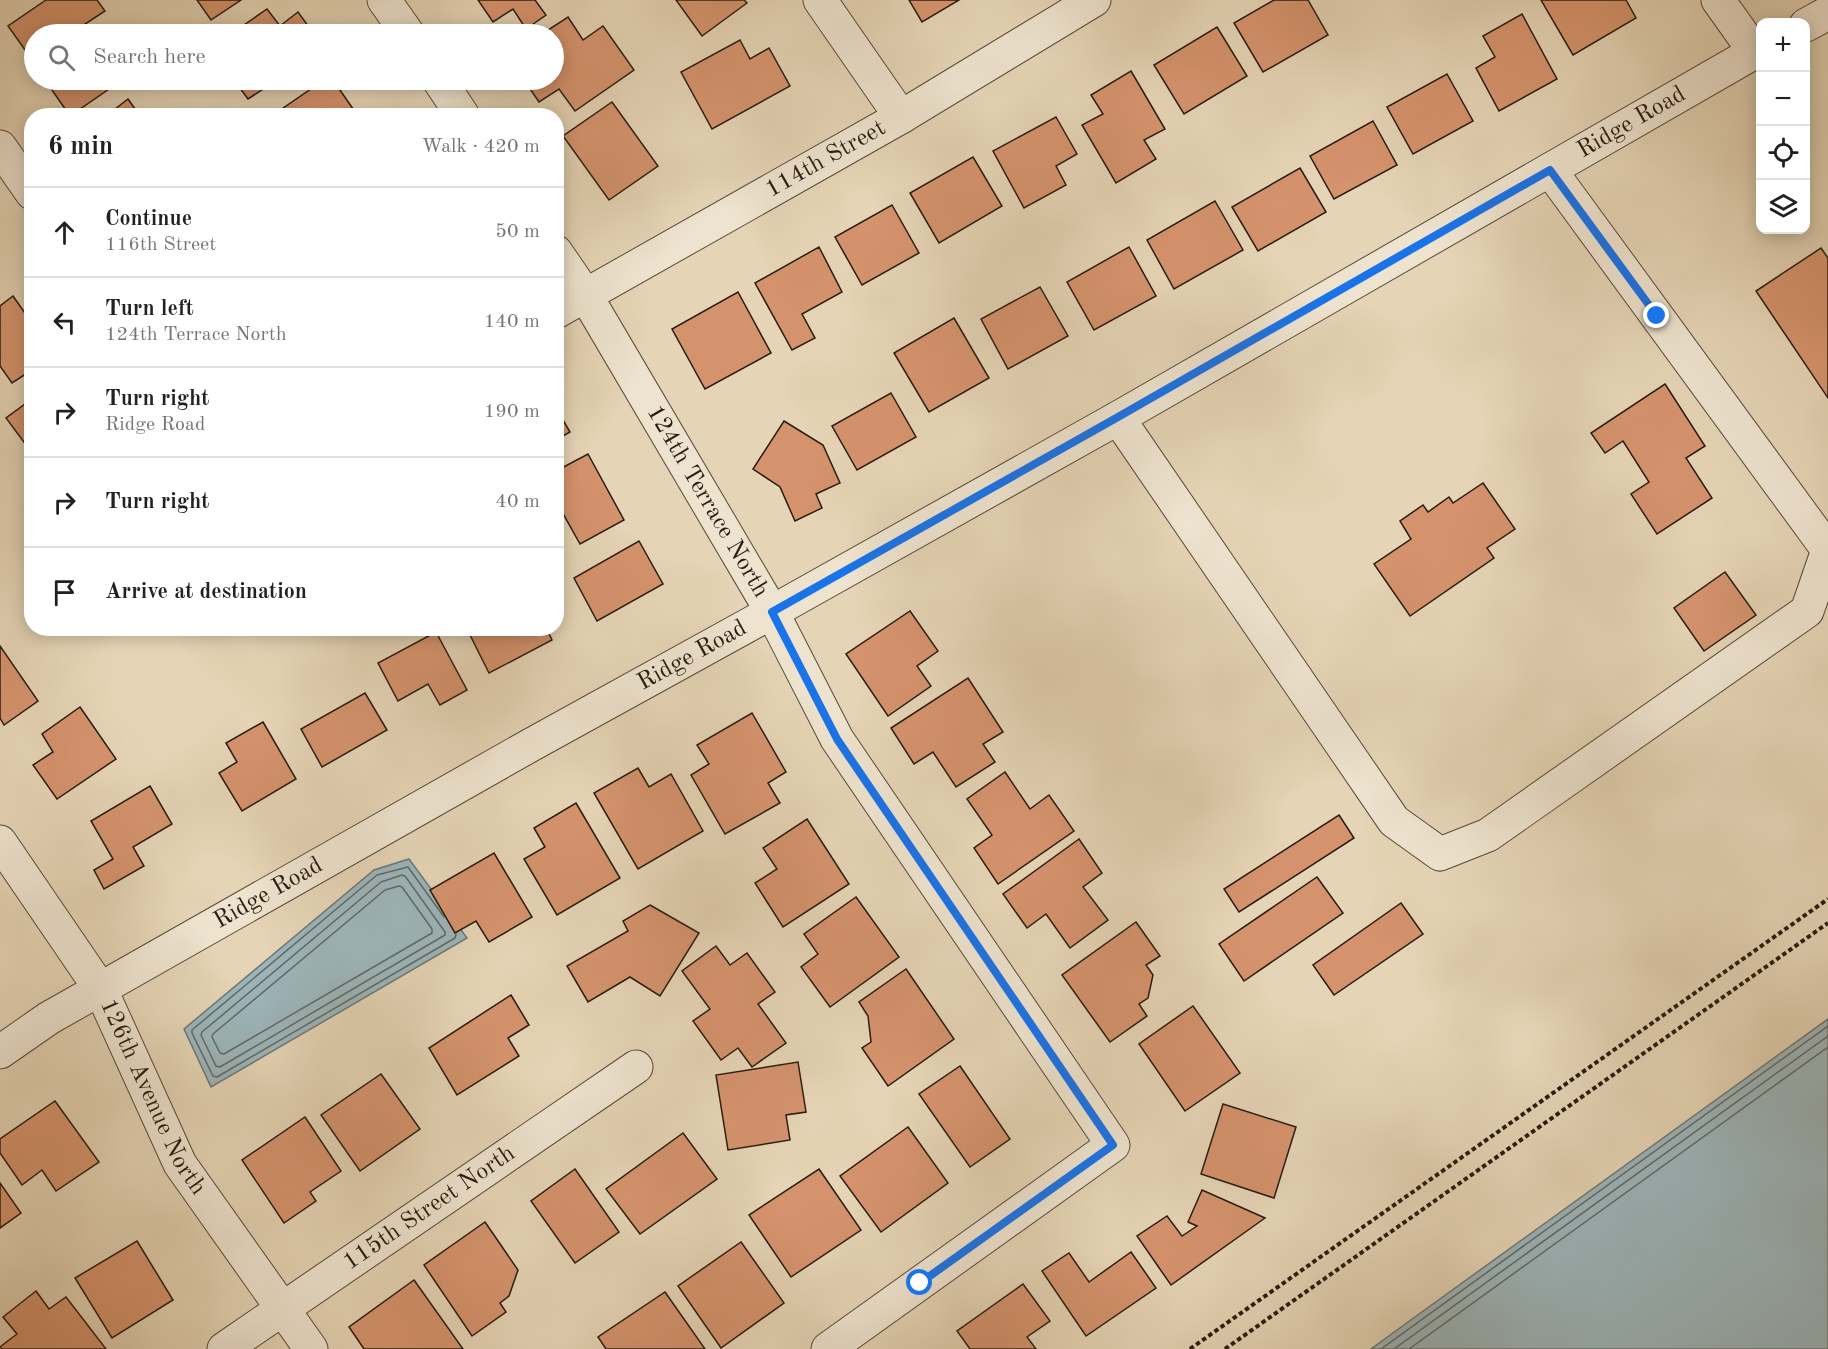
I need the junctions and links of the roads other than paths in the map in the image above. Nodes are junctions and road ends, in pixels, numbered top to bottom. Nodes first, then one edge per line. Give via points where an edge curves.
1 (384, 0) edge
2 (820, 0) edge
3 (1094, 0) edge
4 (1718, 0) edge
5 (1828, 13) edge
6 (1810, 23) edge
7 (401, 24) edge
8 (1756, 48) edge
9 (1756, 52) edge
10 (446, 90) edge
11 (458, 108) edge
12 (901, 117) junction
13 (0, 147) edge
14 (1550, 170) junction
15 (24, 182) edge
16 (564, 264) edge
17 (586, 296) junction
18 (564, 308) edge
19 (1118, 417) junction
20 (772, 612) junction
21 (0, 842) edge
22 (101, 990) junction
23 (0, 1052) edge
24 (636, 1067) dead end
25 (283, 1309) junction
26 (224, 1349) edge
27 (311, 1349) edge
28 (828, 1349) edge

1 - 7 street
2 - 12 street
3 - 12 street, 114th Street
4 - 8 street
5 - 6 street
9 - 14 street, Ridge Road
10 - 11 street
12 - 17 street, 114th Street
13 - 15 street
14 - 19 street, Ridge Road
14 - 19 street via 1828,550 1807,611 1488,835 1440,854 1394,821
16 - 17 street, 124th Terrace North
17 - 18 street, 114th Street
17 - 20 street, 124th Terrace North
19 - 20 street, Ridge Road
20 - 22 street, Ridge Road
20 - 28 street, 124th Terrace North via 837,739 1113,1145
21 - 22 street, 126th Avenue North
22 - 23 street, Ridge Road via 49,1018
22 - 25 street, 126th Avenue North via 180,1164
24 - 25 street, 115th Street North
25 - 26 street, 115th Street North
25 - 27 street, 126th Avenue North

